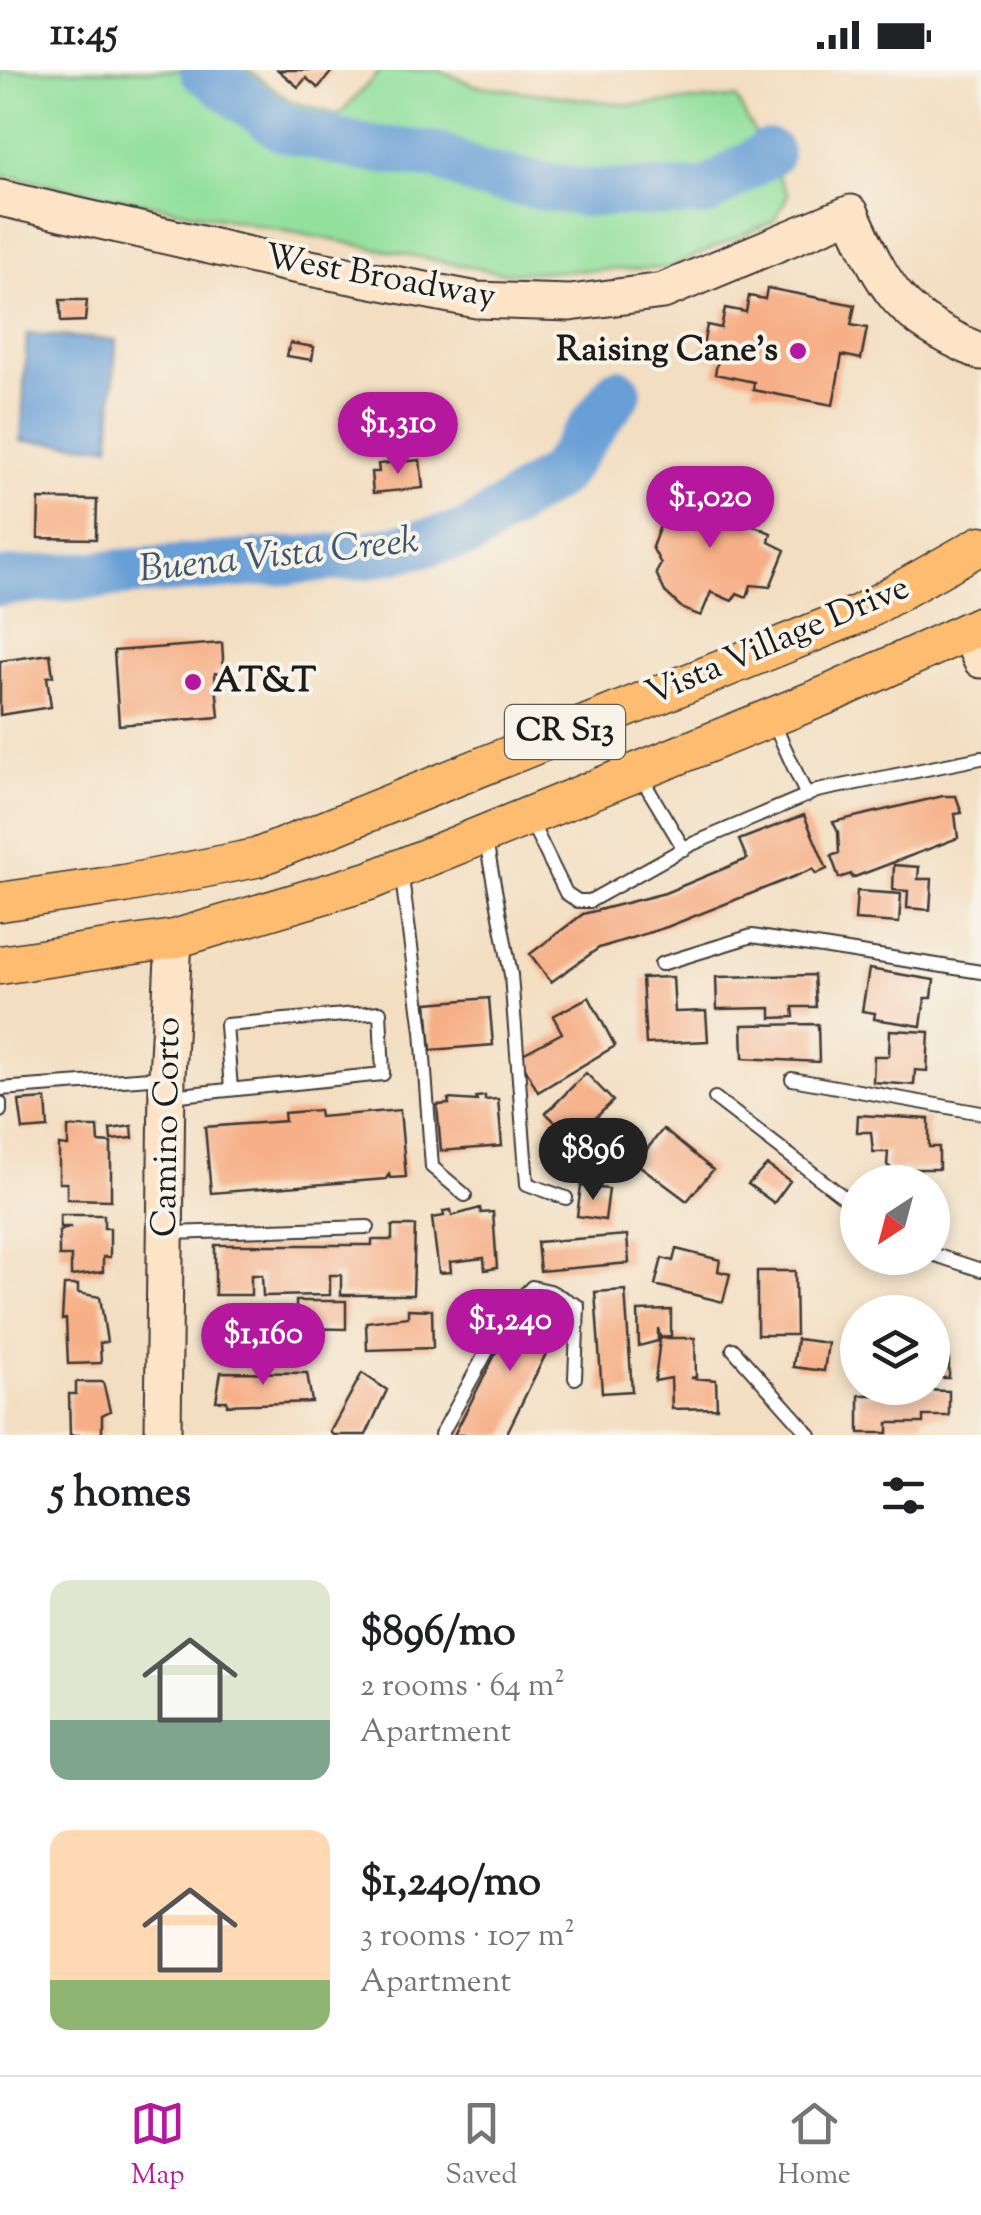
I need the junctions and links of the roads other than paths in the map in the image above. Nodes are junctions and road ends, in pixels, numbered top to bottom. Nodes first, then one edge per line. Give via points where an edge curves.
1 (0, 198) edge
2 (981, 352) edge
3 (981, 545) edge
4 (977, 639) edge
5 (771, 718) junction
6 (981, 758) edge
7 (638, 771) junction
8 (807, 796) junction
9 (528, 816) junction
10 (485, 834) junction
11 (684, 849) junction
12 (400, 868) junction
13 (0, 902) edge
14 (174, 939) junction
15 (662, 964) dead end
16 (0, 965) edge
17 (981, 972) edge
18 (792, 1079) dead end
19 (167, 1086) junction
20 (0, 1090) edge
21 (231, 1090) junction
22 (715, 1098) dead end
23 (0, 1103) edge
24 (0, 1111) edge
25 (981, 1113) edge
26 (840, 1194) edge
27 (465, 1195) dead end
28 (566, 1198) dead end
29 (368, 1227) dead end
30 (166, 1233) junction
31 (950, 1260) edge
32 (981, 1270) edge
33 (733, 1349) dead end
34 (575, 1378) dead end
35 (163, 1435) edge
36 (440, 1435) edge
37 (810, 1435) edge

1 - 2 street, West Broadway via 477,300 570,303 663,291 851,213 892,294 927,328
3 - 13 main road, Vista Village Drive / CR S13 via 859,614 256,858
4 - 5 main road, Vista Village Drive / CR S13
5 - 7 main road, Vista Village Drive / CR S13
5 - 8 lane
6 - 8 lane
7 - 9 main road, Vista Village Drive / CR S13
7 - 11 lane
8 - 11 lane
9 - 10 main road, Vista Village Drive / CR S13
9 - 11 lane via 566,893 578,901 590,902
10 - 12 main road, Vista Village Drive / CR S13
10 - 28 lane via 511,975 528,1184
12 - 14 main road, Vista Village Drive / CR S13
12 - 27 lane via 432,1167
14 - 16 main road, Vista Village Drive / CR S13
14 - 19 street, Camino Corto
15 - 17 lane via 752,936
18 - 25 lane
19 - 20 lane
19 - 21 lane
19 - 30 street, Camino Corto
21 - 21 lane via 384,1074 380,1012 226,1024
22 - 26 lane
23 - 24 lane
29 - 30 lane
30 - 35 street, Camino Corto
31 - 32 lane
33 - 37 lane
34 - 36 lane via 578,1306 532,1287 510,1309

